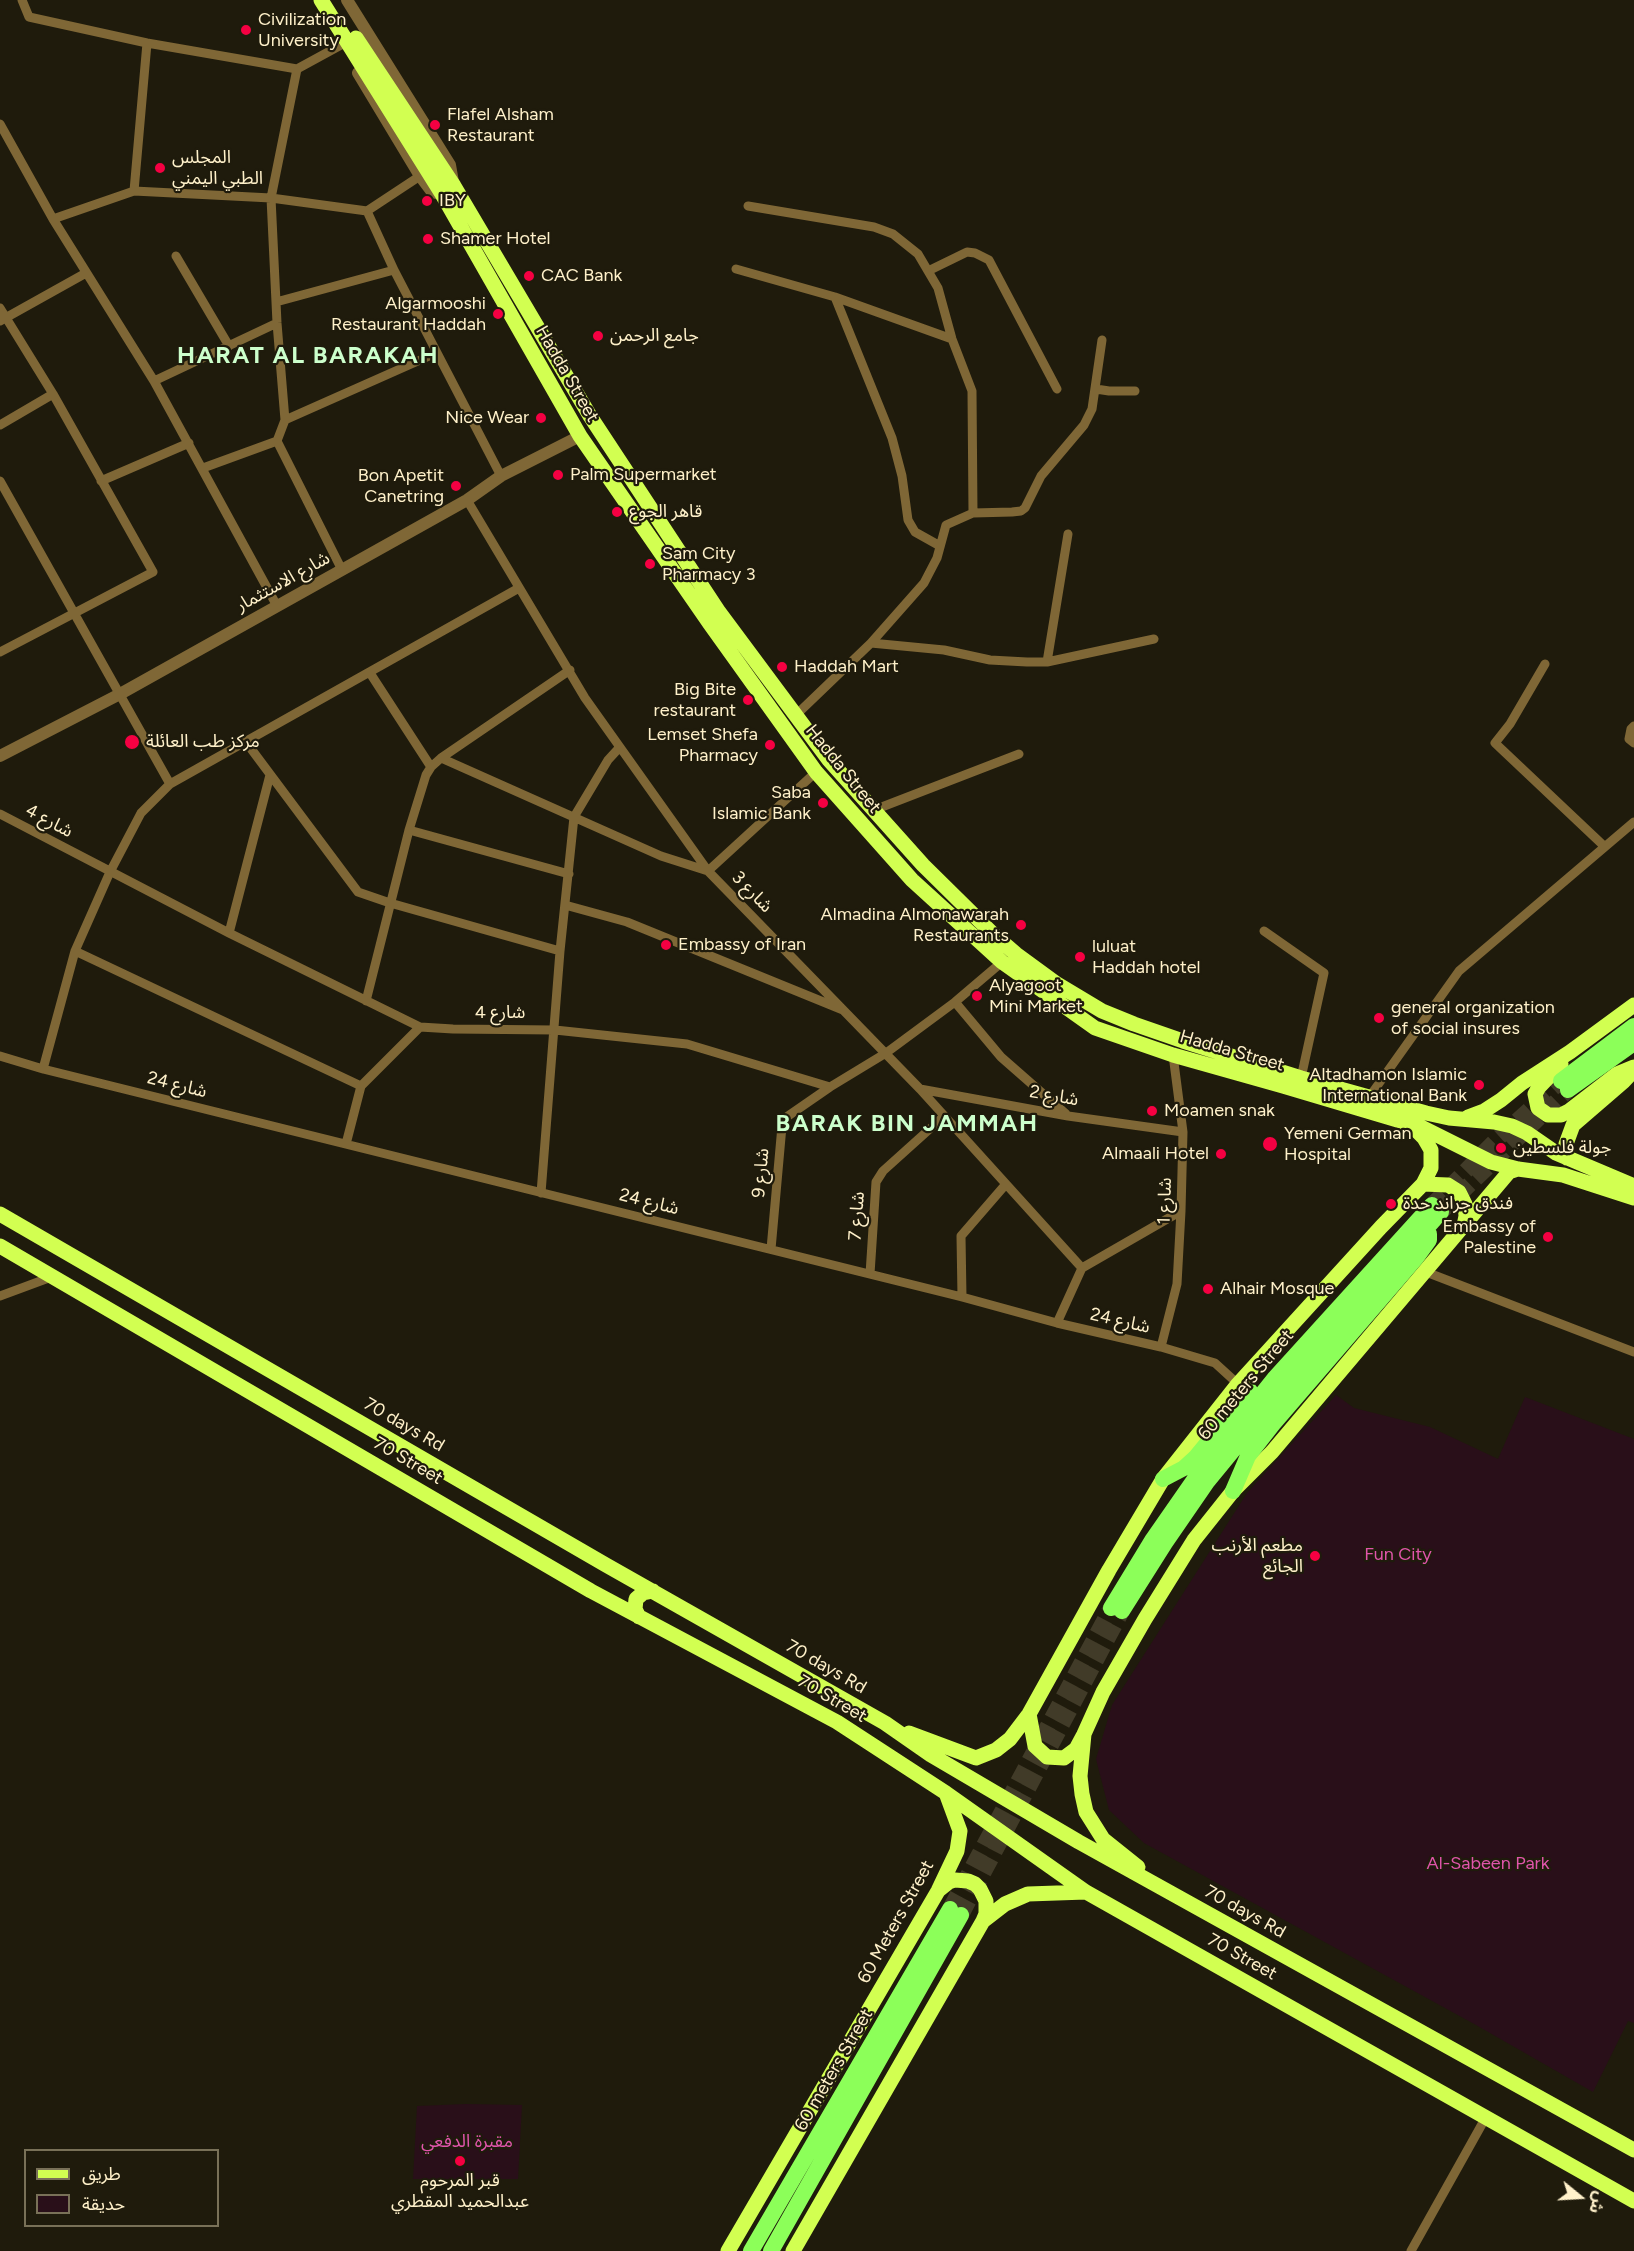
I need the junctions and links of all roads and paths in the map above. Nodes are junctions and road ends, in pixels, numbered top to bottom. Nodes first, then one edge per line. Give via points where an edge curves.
1 (22, 0) edge
2 (314, 0) edge
3 (321, 0) edge
4 (332, 0) edge
5 (347, 0) edge
6 (147, 43) junction
7 (341, 45) junction
8 (297, 69) junction
9 (0, 124) edge
10 (420, 176) junction
11 (448, 190) junction
12 (134, 191) junction
13 (271, 198) junction
14 (748, 206) dead end
15 (368, 212) junction
16 (53, 219) junction
17 (176, 256) dead end
18 (736, 269) dead end
19 (394, 270) junction
20 (927, 271) junction
21 (86, 273) junction
22 (835, 297) junction
23 (276, 302) junction
24 (0, 308) edge
25 (3, 319) edge
26 (277, 323) junction
27 (952, 339) junction
28 (1102, 340) dead end
29 (229, 346) junction
30 (436, 353) junction
31 (154, 381) junction
32 (1096, 389) junction
33 (1057, 390) dead end
34 (1135, 391) dead end
35 (53, 394) junction
36 (285, 420) junction
37 (0, 425) edge
38 (580, 436) junction
39 (277, 441) junction
40 (189, 443) junction
41 (202, 468) junction
42 (501, 476) junction
43 (101, 481) junction
44 (0, 482) edge
45 (467, 500) junction
46 (973, 513) junction
47 (1068, 534) dead end
48 (940, 546) junction
49 (342, 570) junction
50 (519, 588) junction
51 (277, 606) junction
52 (74, 613) junction
53 (1154, 639) dead end
54 (871, 643) junction
55 (0, 652) edge
56 (1047, 662) junction
57 (1545, 664) dead end
58 (570, 670) junction
59 (370, 673) junction
60 (120, 694) junction
61 (796, 715) junction
62 (1634, 726) edge
63 (246, 742) junction
64 (1634, 743) edge
65 (619, 748) junction
66 (1019, 753) dead end
67 (0, 756) edge
68 (441, 758) junction
69 (431, 767) junction
70 (816, 772) junction
71 (270, 775) junction
72 (170, 784) junction
73 (874, 810) junction
74 (0, 814) edge
75 (574, 817) junction
76 (1634, 822) edge
77 (409, 830) junction
78 (1604, 846) junction
79 (708, 871) junction
80 (110, 872) junction
81 (569, 874) junction
82 (390, 903) junction
83 (565, 905) junction
84 (1263, 931) dead end
85 (229, 933) junction
86 (75, 951) junction
87 (560, 951) junction
88 (1002, 962) junction
89 (366, 1001) junction
90 (955, 1002) junction
91 (1634, 1005) edge
92 (846, 1011) junction
93 (1134, 1024) junction
94 (1634, 1026) edge
95 (420, 1027) junction
96 (555, 1030) junction
97 (1131, 1041) junction
98 (1634, 1043) edge
99 (1570, 1052) junction
100 (885, 1053) junction
101 (1173, 1055) junction
102 (0, 1056) edge
103 (43, 1069) junction
104 (1634, 1069) edge
105 (1301, 1078) junction
106 (361, 1086) junction
107 (830, 1087) junction
108 (920, 1089) junction
109 (1370, 1096) junction
110 (1068, 1116) junction
111 (943, 1117) junction
112 (1464, 1119) junction
113 (1410, 1125) junction
114 (1183, 1132) junction
115 (346, 1144) junction
116 (1567, 1158) junction
117 (1518, 1168) junction
118 (1006, 1184) junction
119 (1424, 1184) junction
120 (1634, 1186) edge
121 (541, 1193) junction
122 (1634, 1198) edge
123 (1181, 1211) junction
124 (0, 1214) edge
125 (1431, 1214) junction
126 (1464, 1226) junction
127 (0, 1246) edge
128 (771, 1249) junction
129 (1082, 1268) junction
130 (1426, 1272) junction
131 (870, 1274) junction
132 (54, 1276) junction
133 (0, 1296) edge
134 (962, 1297) junction
135 (1057, 1323) junction
136 (1161, 1347) junction
137 (1634, 1352) edge
138 (1238, 1383) junction
139 (1162, 1479) junction
140 (1233, 1491) junction
141 (606, 1565) junction
142 (591, 1591) junction
143 (653, 1591) junction
144 (1117, 1609) tunnel mouth
145 (639, 1617) junction
146 (1029, 1714) junction
147 (885, 1723) junction
148 (1084, 1734) junction
149 (946, 1793) junction
150 (938, 1890) junction
151 (1086, 1892) junction
152 (1168, 1892) junction
153 (983, 1921) junction
154 (1486, 2117) junction
155 (1634, 2150) edge
156 (1634, 2201) edge
157 (728, 2251) edge
158 (751, 2251) edge
159 (771, 2251) edge
160 (793, 2251) edge
161 (1411, 2251) edge

1 - 6 street via 28,16
2 - 7 street
3 - 11 main road, Hadda Street
4 - 11 main road, Hadda Street
5 - 11 street via 450,165
6 - 8 street
6 - 12 street
7 - 8 street
7 - 10 street
8 - 13 street
9 - 16 street
10 - 11 street via 432,192
10 - 15 street
11 - 38 main road, Hadda Street
11 - 61 main road, Hadda Street via 718,612
12 - 13 street
12 - 16 street
13 - 15 street
13 - 23 street
14 - 20 street via 874,227 893,234 910,248
15 - 19 street
16 - 21 street
17 - 29 street
18 - 22 street
19 - 23 street
19 - 30 street
20 - 27 street via 938,288
20 - 33 street via 967,252 989,260
21 - 25 street
21 - 31 street
22 - 27 street
22 - 48 street via 892,438 908,520 915,532
23 - 26 street
24 - 25 street
25 - 35 street
26 - 29 street
26 - 36 street
27 - 46 street via 972,392
28 - 32 street
29 - 31 street
30 - 36 street
30 - 42 street
31 - 40 street
32 - 34 street
32 - 46 street via 1084,425 1041,476 1025,508
35 - 37 street
35 - 43 street
36 - 39 street
38 - 42 street, شارع الاستثمار
38 - 70 main road, Hadda Street
39 - 41 street
39 - 49 street
40 - 41 street
40 - 43 street
41 - 51 street
42 - 45 street, شارع الاستثمار
43 - 52 street via 153,572
44 - 52 street
45 - 49 street, شارع الاستثمار
45 - 50 street, شارع 3
46 - 48 street via 946,525
47 - 56 street
48 - 54 street via 924,583
49 - 51 street, شارع الاستثمار
50 - 58 street, شارع 3
50 - 59 street
51 - 60 street, شارع الاستثمار
52 - 55 street
52 - 60 street
53 - 56 street
54 - 56 street via 944,650 990,660
54 - 61 street
57 - 78 street via 1495,743
58 - 65 street, شارع 3
58 - 68 street
59 - 63 street
59 - 69 street
60 - 67 street, شارع الاستثمار
60 - 72 street
61 - 73 main road, Hadda Street via 829,760
62 - 64 street via 1629,739
63 - 71 street
63 - 72 street
65 - 75 street
65 - 79 street, شارع 3
66 - 73 street
68 - 69 street
68 - 75 street
69 - 77 street
70 - 79 street
70 - 88 main road, Hadda Street via 912,880
71 - 82 street via 358,892
71 - 85 street
72 - 80 street via 141,813
73 - 93 main road, Hadda Street via 923,865 1016,954 1102,1011
74 - 80 street, شارع 4
75 - 79 street via 662,856
75 - 81 street
76 - 78 street
77 - 81 street
77 - 82 street
78 - 109 street via 1459,970
79 - 92 street, شارع 3
80 - 85 street, شارع 4
80 - 86 street
81 - 83 street
82 - 87 street
82 - 89 street
83 - 87 street
83 - 92 street via 627,922
84 - 105 street via 1324,973
85 - 89 street, شارع 4
86 - 103 street
86 - 106 street
87 - 96 street
88 - 90 street
88 - 97 main road, Hadda Street via 1095,1028
89 - 95 street, شارع 4
90 - 100 street
90 - 110 street via 1001,1057
91 - 99 main road
92 - 100 street, شارع 3
93 - 97 main road
93 - 105 main road, Hadda Street
94 - 98 highway via 1564,1086
95 - 96 street, شارع 4
95 - 106 street
96 - 107 street, شارع 4 via 687,1044
96 - 121 street
97 - 101 main road, Hadda Street
99 - 104 main road via 1535,1095 1538,1108 1548,1115 1569,1111 1617,1074
99 - 112 main road via 1484,1111
100 - 107 street
100 - 108 street, شارع 3
101 - 113 main road, Hadda Street
101 - 114 street, شارع 1
102 - 103 street, شارع 24
103 - 115 street, شارع 24
104 - 116 main road via 1573,1125 1566,1144
105 - 109 main road, Hadda Street
106 - 115 street
107 - 128 street, شارع 9 via 788,1116 782,1126
108 - 110 street, شارع 2
108 - 111 street, شارع 3
109 - 112 main road, Hadda Street via 1426,1113
110 - 114 street, شارع 2
111 - 118 street, شارع 3
111 - 131 street, شارع 7 via 876,1182
112 - 116 main road, Hadda Street via 1512,1126
113 - 117 main road, Hadda Street via 1491,1162
113 - 119 main road via 1431,1150 1431,1168
114 - 123 street, شارع 1
115 - 121 street, شارع 24
116 - 120 main road, Hadda Street
117 - 122 main road, Hadda Street via 1563,1175
117 - 126 main road via 1509,1172
118 - 129 street, شارع 3
118 - 134 street via 961,1236
119 - 126 main road via 1448,1185 1459,1192 1465,1204
119 - 138 main road
121 - 128 street, شارع 24
123 - 129 street
123 - 136 street, شارع 1 via 1177,1284
124 - 141 main road, 70 days Rd
125 - 139 highway via 1395,1229 1195,1458
125 - 140 highway via 1429,1240 1248,1456
125 - 144 highway, 60 meters Street via 1207,1482
126 - 130 main road
127 - 132 main road, 70 Street
128 - 131 street, شارع 24
129 - 135 street
130 - 137 street
130 - 140 main road via 1272,1452
131 - 134 street, شارع 24
132 - 133 street
132 - 142 main road, 70 Street
134 - 135 street, شارع 24
135 - 136 street, شارع 24
136 - 138 street, شارع 24 via 1215,1363
138 - 139 main road
139 - 146 main road
140 - 148 main road via 1176,1567 1103,1692
141 - 142 main road via 608,1583 601,1590
141 - 143 main road, 70 days Rd
142 - 145 main road, 70 Street
143 - 145 main road via 636,1599 634,1609
143 - 147 main road, 70 days Rd
145 - 149 main road, 70 Street via 837,1722
146 - 147 main road via 1010,1740 976,1758
146 - 148 main road via 1035,1746 1047,1757 1064,1758 1076,1749
147 - 152 main road, 70 days Rd via 931,1755
148 - 152 main road via 1080,1776 1086,1812 1103,1839
149 - 150 main road, 60 Meters Street via 959,1824 960,1838
149 - 151 main road, 70 Street
150 - 153 main road via 955,1880 975,1884 986,1901
150 - 157 main road, 60 Meters Street
151 - 153 main road via 1028,1894 1005,1904
151 - 154 main road, 70 Street
152 - 155 main road, 70 days Rd
153 - 160 main road
154 - 156 main road, 70 Street
154 - 161 street
158 - 159 highway, 60 meters Street via 955,1912

